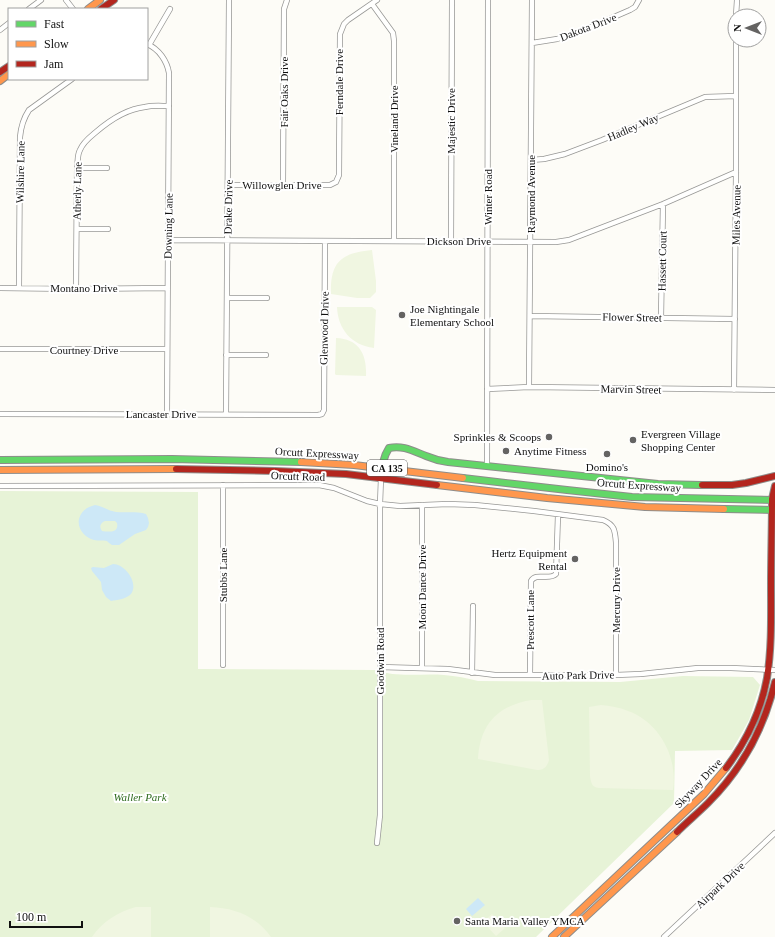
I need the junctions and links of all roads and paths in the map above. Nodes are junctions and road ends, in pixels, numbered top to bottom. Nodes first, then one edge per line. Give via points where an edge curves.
1 (31, 0) edge
2 (41, 0) edge
3 (66, 0) edge
4 (100, 0) edge
5 (114, 0) edge
6 (230, 0) edge
7 (287, 0) edge
8 (377, 0) edge
9 (452, 0) edge
10 (488, 0) edge
11 (532, 0) edge
12 (638, 0) edge
13 (372, 4) junction
14 (34, 5) junction
15 (30, 8) edge
16 (72, 8) edge
17 (89, 8) edge
18 (102, 8) edge
19 (170, 9) dead end
20 (8, 24) edge
21 (0, 30) edge
22 (532, 43) junction
23 (148, 44) edge
24 (736, 48) edge
25 (8, 75) edge
26 (71, 80) edge
27 (0, 81) edge
28 (736, 96) junction
29 (169, 106) junction
30 (531, 160) junction
31 (77, 168) junction
32 (107, 168) dead end
33 (736, 172) junction
34 (336, 182) joint
35 (228, 184) junction
36 (283, 184) junction
37 (663, 204) junction
38 (77, 229) junction
39 (108, 229) dead end
40 (168, 240) junction
41 (227, 241) junction
42 (325, 241) junction
43 (394, 241) junction
44 (450, 241) junction
45 (487, 242) junction
46 (530, 242) junction
47 (0, 288) edge
48 (19, 288) junction
49 (167, 288) junction
50 (76, 289) junction
51 (227, 298) junction
52 (267, 298) dead end
53 (530, 316) junction
54 (661, 318) junction
55 (735, 319) junction
56 (0, 349) edge
57 (167, 349) junction
58 (226, 355) junction
59 (266, 355) dead end
60 (529, 387) junction
61 (487, 389) junction
62 (734, 390) junction
63 (775, 390) edge
64 (0, 414) edge
65 (167, 414) junction
66 (226, 414) junction
67 (322, 414) joint
68 (0, 460) edge
69 (487, 466) junction
70 (382, 468) junction
71 (0, 470) edge
72 (775, 476) edge
73 (381, 478) junction
74 (223, 485) junction
75 (0, 486) edge
76 (775, 486) edge
77 (774, 500) edge
78 (380, 504) junction
79 (422, 505) junction
80 (773, 510) edge
81 (558, 515) junction
82 (613, 526) joint
83 (472, 606) dead end
84 (222, 665) dead end
85 (380, 667) junction
86 (422, 668) junction
87 (768, 670) junction
88 (775, 670) edge
89 (472, 673) junction
90 (616, 675) junction
91 (530, 676) junction
92 (775, 682) edge
93 (775, 833) edge
94 (377, 843) dead end
95 (552, 937) edge
96 (564, 937) edge
97 (664, 937) edge

1 - 14 street
2 - 14 street
3 - 16 street
4 - 17 main road
5 - 18 main road
6 - 35 street, Drake Drive
7 - 36 street, Fair Oaks Drive via 284,9
8 - 13 street, Ferndale Drive
9 - 44 street, Majestic Drive
10 - 45 street, Winter Road
11 - 22 street, Raymond Avenue
12 - 22 street, Dakota Drive via 630,10 577,33
13 - 34 street, Ferndale Drive via 344,24 341,29 339,175
13 - 43 street, Vineland Drive via 393,33 394,41
14 - 15 street
19 - 23 street
20 - 21 street
22 - 30 street, Raymond Avenue
23 - 29 street, Downing Lane via 160,54 168,66
24 - 28 street, Miles Avenue
25 - 27 main road
26 - 48 street, Wilshire Lane via 29,110 22,124
28 - 30 street, Hadley Way via 705,97 565,154
28 - 33 street, Miles Avenue
29 - 31 street, Atherly Lane via 133,109 106,124 79,150
29 - 40 street, Downing Lane
30 - 46 street, Raymond Avenue
31 - 32 street
31 - 38 street, Atherly Lane
33 - 37 street, Dickson Drive
33 - 55 street, Miles Avenue
34 - 36 street, Willowglen Drive via 330,185
35 - 36 street, Willowglen Drive
35 - 41 street, Drake Drive
37 - 46 street, Dickson Drive via 569,240
37 - 54 street, Hassett Court
38 - 39 street
38 - 50 street, Atherly Lane
40 - 41 street, Dickson Drive
40 - 49 street, Downing Lane
41 - 42 street, Dickson Drive
41 - 51 street, Drake Drive
42 - 43 street, Dickson Drive
42 - 67 street, Glenwood Drive
43 - 44 street, Dickson Drive
44 - 45 street, Dickson Drive
45 - 46 street, Dickson Drive
45 - 61 street, Winter Road
46 - 53 street, Raymond Avenue
47 - 48 street, Montano Drive
48 - 50 street, Montano Drive
49 - 50 street, Montano Drive
49 - 57 street, Downing Lane
51 - 52 street
51 - 58 street, Drake Drive
53 - 54 street, Flower Street
53 - 60 street, Raymond Avenue
54 - 55 street, Flower Street
55 - 62 street, Miles Avenue
56 - 57 street, Courtney Drive
57 - 65 street, Downing Lane
58 - 59 street
58 - 66 street, Drake Drive
60 - 61 street, Marvin Street
60 - 62 street, Marvin Street
61 - 69 street, Winter Road
62 - 63 street, Marvin Street
64 - 65 street, Lancaster Drive
65 - 66 street, Lancaster Drive
66 - 67 street, Lancaster Drive
68 - 70 main road, Orcutt Expressway / CA 135 via 194,459 346,464
69 - 70 main road via 448,462 397,447 388,448
69 - 72 main road via 680,485 732,486
70 - 73 main road
70 - 77 main road, Orcutt Expressway / CA 135 via 612,495
71 - 73 main road, Orcutt Expressway / CA 135 via 194,469 346,474
73 - 78 street, Goodwin Road
73 - 80 main road, Orcutt Expressway / CA 135 via 645,507
74 - 75 street, Orcutt Road
74 - 78 street, Orcutt Road via 319,485
74 - 84 street, Stubbs Lane
76 - 77 main road, Skyway Drive
77 - 80 main road, Skyway Drive
78 - 79 street, Orcutt Road
78 - 85 street, Goodwin Road
79 - 81 street, Orcutt Road via 475,505
79 - 86 street, Moon Dance Drive
80 - 87 main road, Skyway Drive
81 - 82 street, Orcutt Road via 597,519
81 - 91 street, Prescott Lane via 556,574 552,577 532,578 531,581
82 - 90 street, Mercury Drive via 616,543
83 - 89 street
85 - 86 street, Auto Park Drive
85 - 94 street, Goodwin Road via 380,814
86 - 89 street, Auto Park Drive
87 - 88 street, Auto Park Drive
87 - 90 street, Auto Park Drive via 698,668
87 - 95 main road, Skyway Drive via 751,728 732,761 704,794
89 - 91 street, Auto Park Drive
90 - 91 street, Auto Park Drive
92 - 96 main road, Skyway Drive via 762,724 748,752 728,781 709,802
93 - 97 street, Airpark Drive

